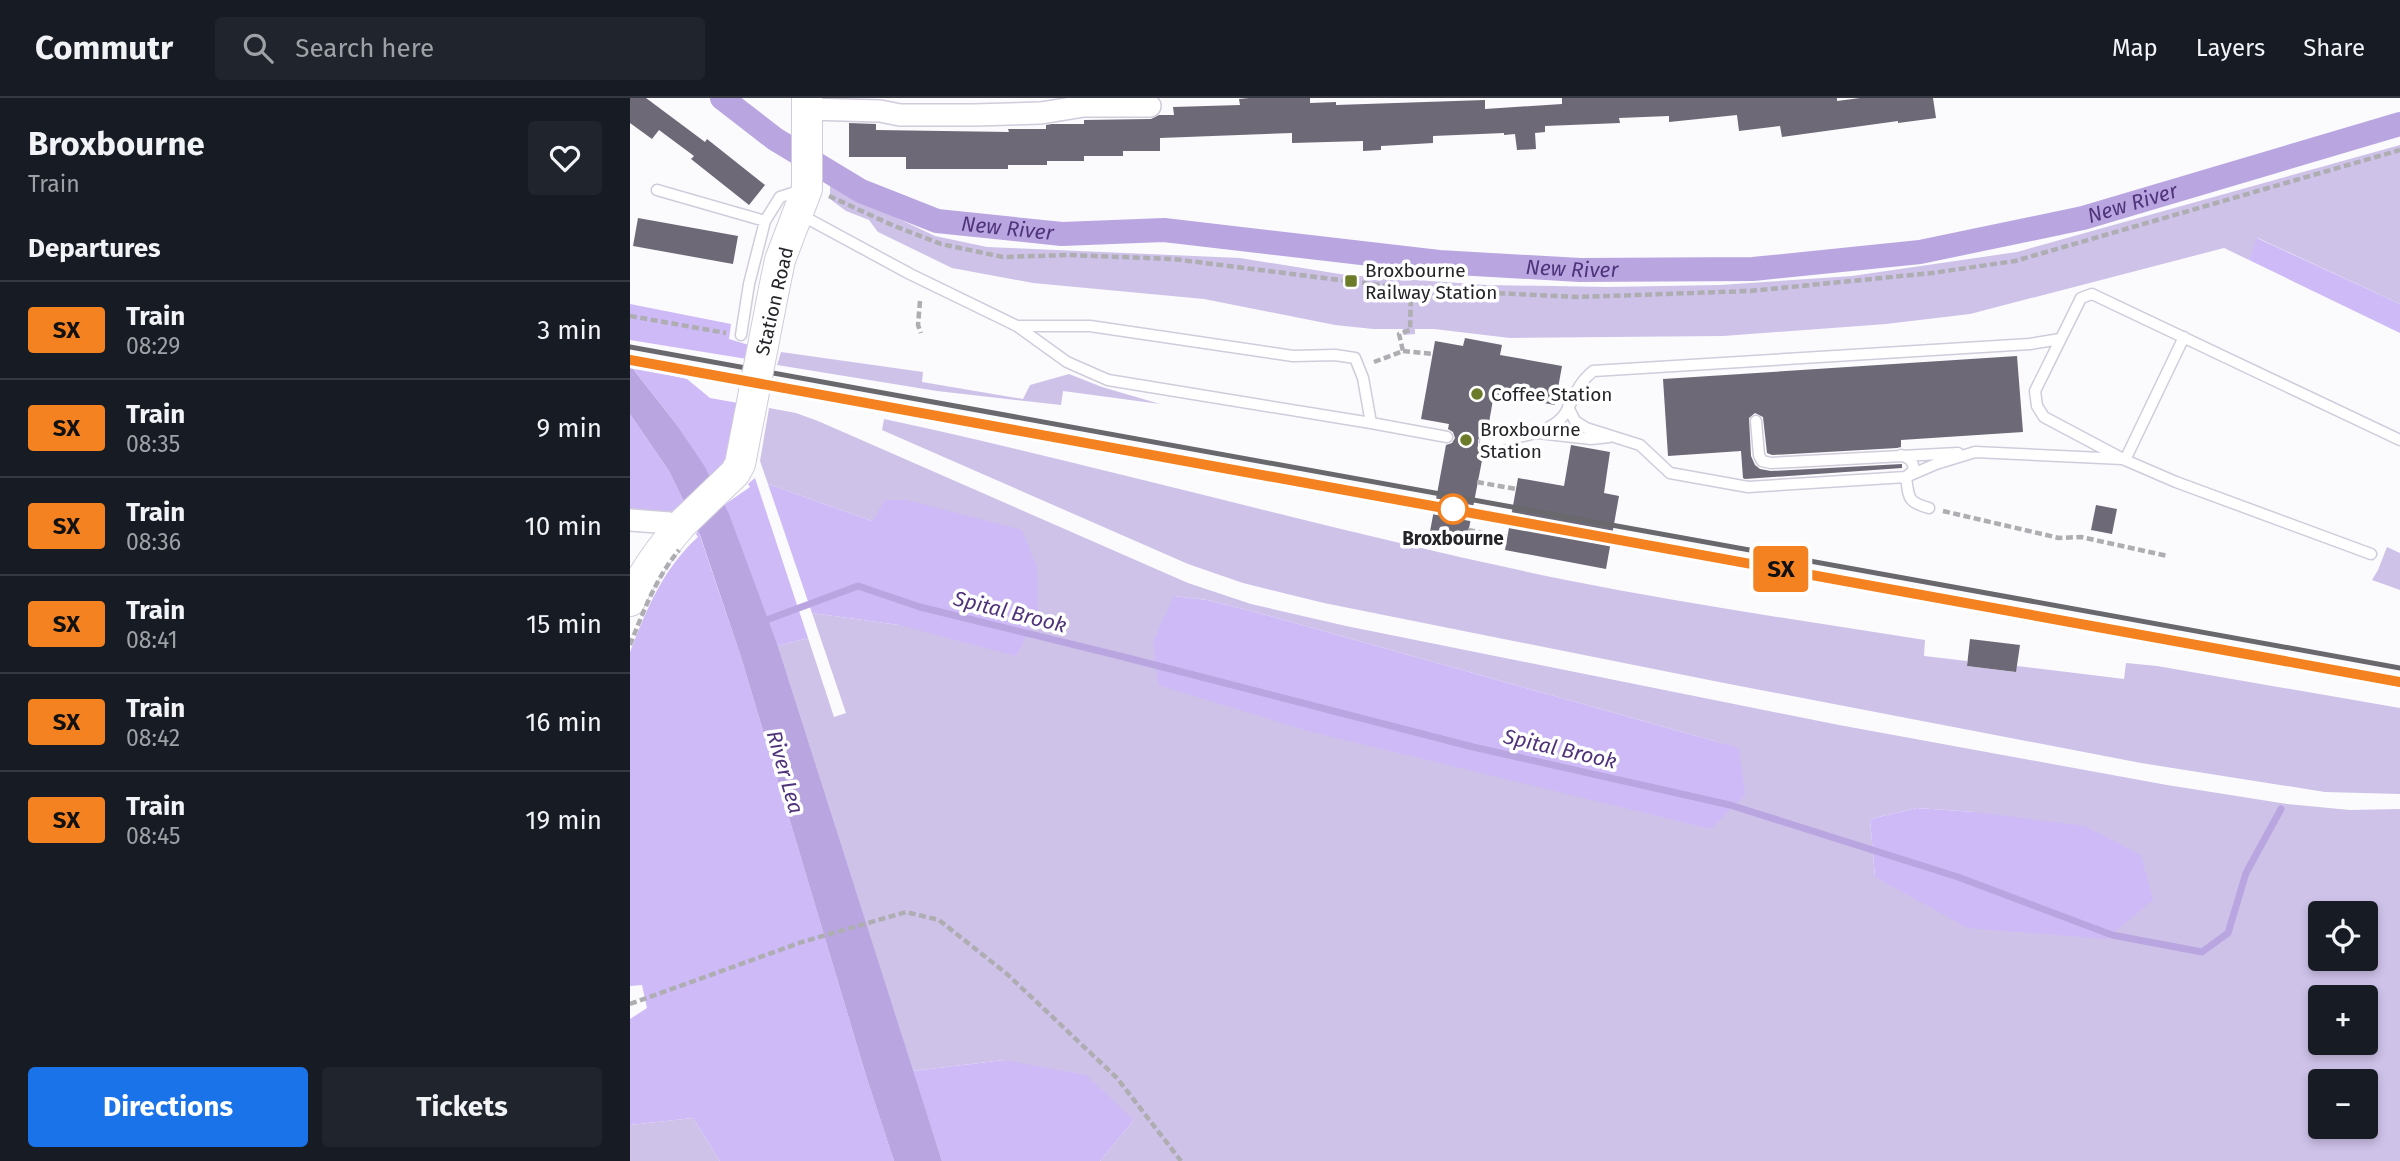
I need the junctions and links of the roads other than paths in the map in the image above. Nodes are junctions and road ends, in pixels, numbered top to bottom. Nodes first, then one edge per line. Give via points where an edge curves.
1 (807, 104) edge
2 (1150, 106) dead end
3 (657, 190) dead end
4 (804, 195) junction
5 (765, 221) junction
6 (1017, 326) junction
7 (741, 335) road end
8 (2184, 337) junction
9 (2060, 339) junction
10 (1568, 407) junction
11 (1756, 421) dead end
12 (1371, 423) junction
13 (1534, 433) junction
14 (1447, 437) dead end
15 (1611, 437) junction
16 (2400, 440) edge
17 (1485, 442) dead end
18 (1975, 452) junction
19 (1902, 455) junction
20 (2125, 460) junction
21 (1906, 477) junction
22 (1929, 508) road end
23 (640, 520) edge
24 (682, 524) junction
25 (2371, 554) dead end
26 (630, 601) edge

1 - 2 street via 900,116
1 - 4 main road, Station Road
3 - 5 lane
4 - 5 lane via 780,197
4 - 6 lane via 910,274
4 - 24 main road, Station Road, bridge via 780,260 740,464
5 - 7 lane
6 - 12 lane via 1066,362 1108,380
6 - 12 lane via 1090,326 1293,356 1355,358
8 - 9 lane via 2092,293 2081,298
8 - 16 lane
8 - 20 lane
9 - 10 lane via 1593,371 1579,383
9 - 20 lane via 2035,391 2036,407 2044,416
10 - 13 lane via 1564,415
10 - 15 lane via 1575,421
11 - 19 lane via 1762,461
12 - 14 lane
13 - 15 lane
13 - 17 lane
15 - 21 lane via 1640,445 1670,473 1748,487
18 - 19 lane
18 - 20 lane
18 - 21 lane
19 - 21 lane via 1913,464 1914,470
20 - 25 lane
21 - 22 lane via 1909,498
23 - 24 street
24 - 26 main road, Station Road via 655,556

